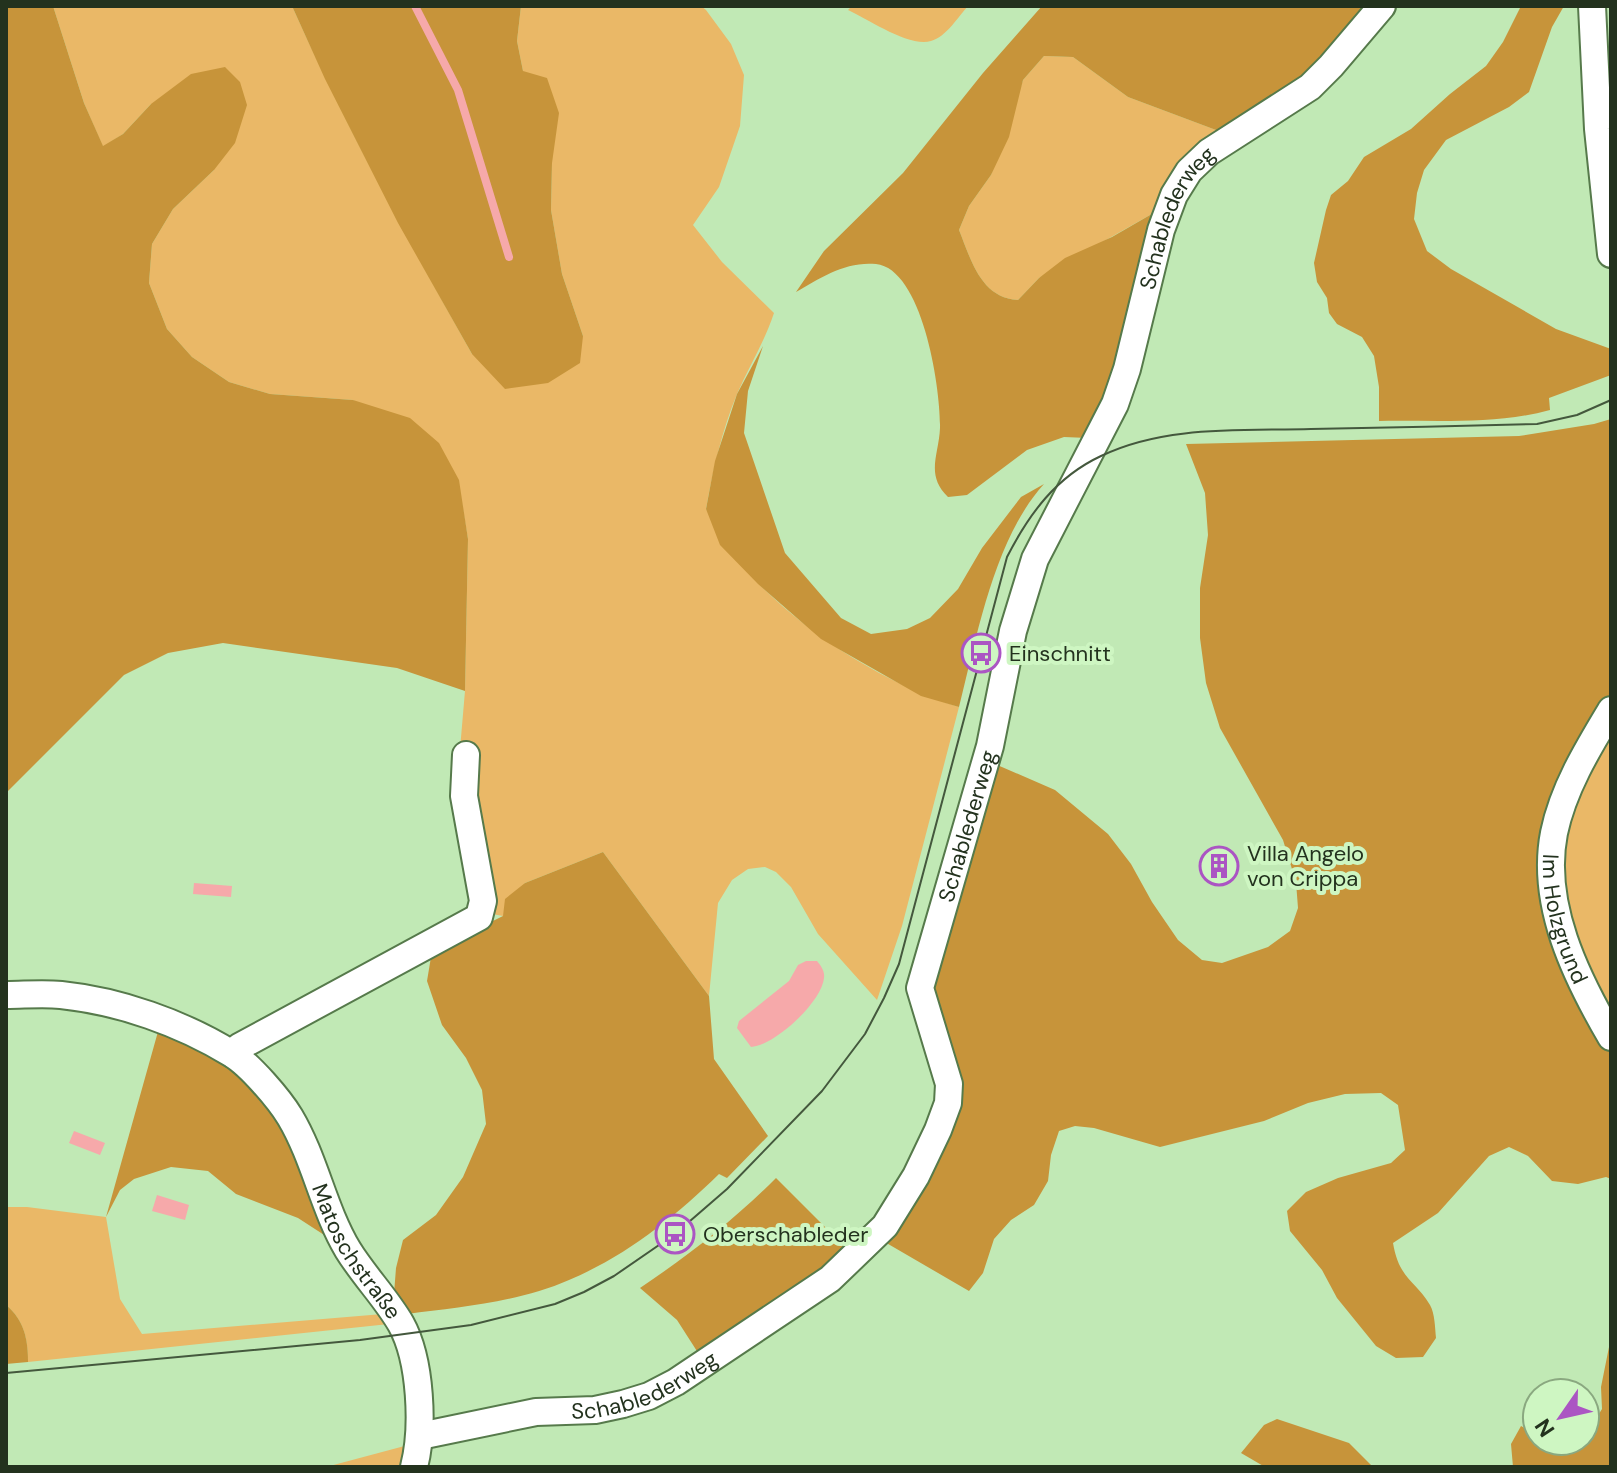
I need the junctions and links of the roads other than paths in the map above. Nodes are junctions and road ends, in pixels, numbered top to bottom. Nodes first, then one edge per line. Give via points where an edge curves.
1 (1382, 6) edge
2 (1592, 6) edge
3 (1611, 254) edge
4 (1611, 710) edge
5 (466, 755) dead end
6 (6, 995) edge
7 (1611, 1037) edge
8 (234, 1055) junction
9 (420, 1436) junction
10 (414, 1467) edge

1 - 9 street, Schablederweg via 1310,87 1209,152 1174,195 1115,404 1070,486 1023,592 990,746 920,988 949,1084 948,1103 885,1226 830,1279 649,1396 595,1410 536,1412
2 - 3 street
4 - 7 street, Im Holzgrund via 1565,797 1550,864 1552,893 1568,947
5 - 8 street via 464,796 483,901 479,917 239,1047
6 - 8 street, Matoschstraße via 60,995 130,1008
8 - 9 street, Matoschstraße via 288,1113 336,1227 406,1334
9 - 10 street, Matoschstraße

